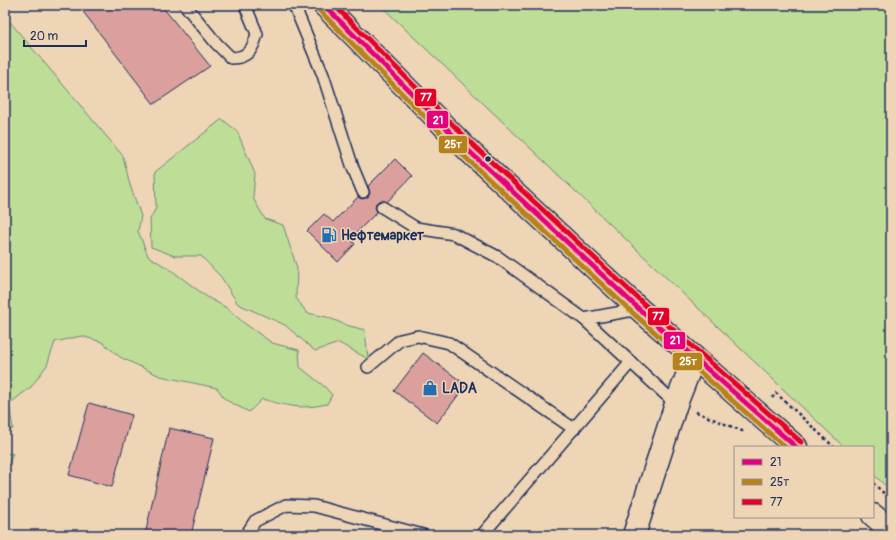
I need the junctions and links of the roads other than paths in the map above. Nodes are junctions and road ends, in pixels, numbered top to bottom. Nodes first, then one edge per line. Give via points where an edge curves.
1 (185, 5) edge
2 (245, 5) edge
3 (294, 5) edge
4 (324, 5) edge
5 (363, 192) dead end
6 (382, 207) dead end
7 (639, 309) junction
8 (584, 319) junction
9 (694, 358) junction
10 (631, 362) junction
11 (368, 367) dead end
12 (676, 404) junction
13 (574, 429) junction
14 (795, 446) edge
15 (874, 516) edge
16 (891, 531) edge
17 (246, 535) edge
18 (423, 535) edge
19 (482, 535) edge
20 (634, 535) edge

1 - 2 lane via 231,58 240,58 253,48 257,34
3 - 5 lane via 323,74
4 - 7 main road via 468,151
6 - 8 lane via 416,228 454,234 498,257
7 - 8 lane
7 - 9 main road
8 - 10 lane
9 - 12 main road
9 - 14 main road
10 - 12 lane
10 - 13 lane
11 - 13 lane via 400,340 418,336 449,343
12 - 20 main road
13 - 19 lane
15 - 16 main road
17 - 18 lane via 255,521 286,505 314,506

